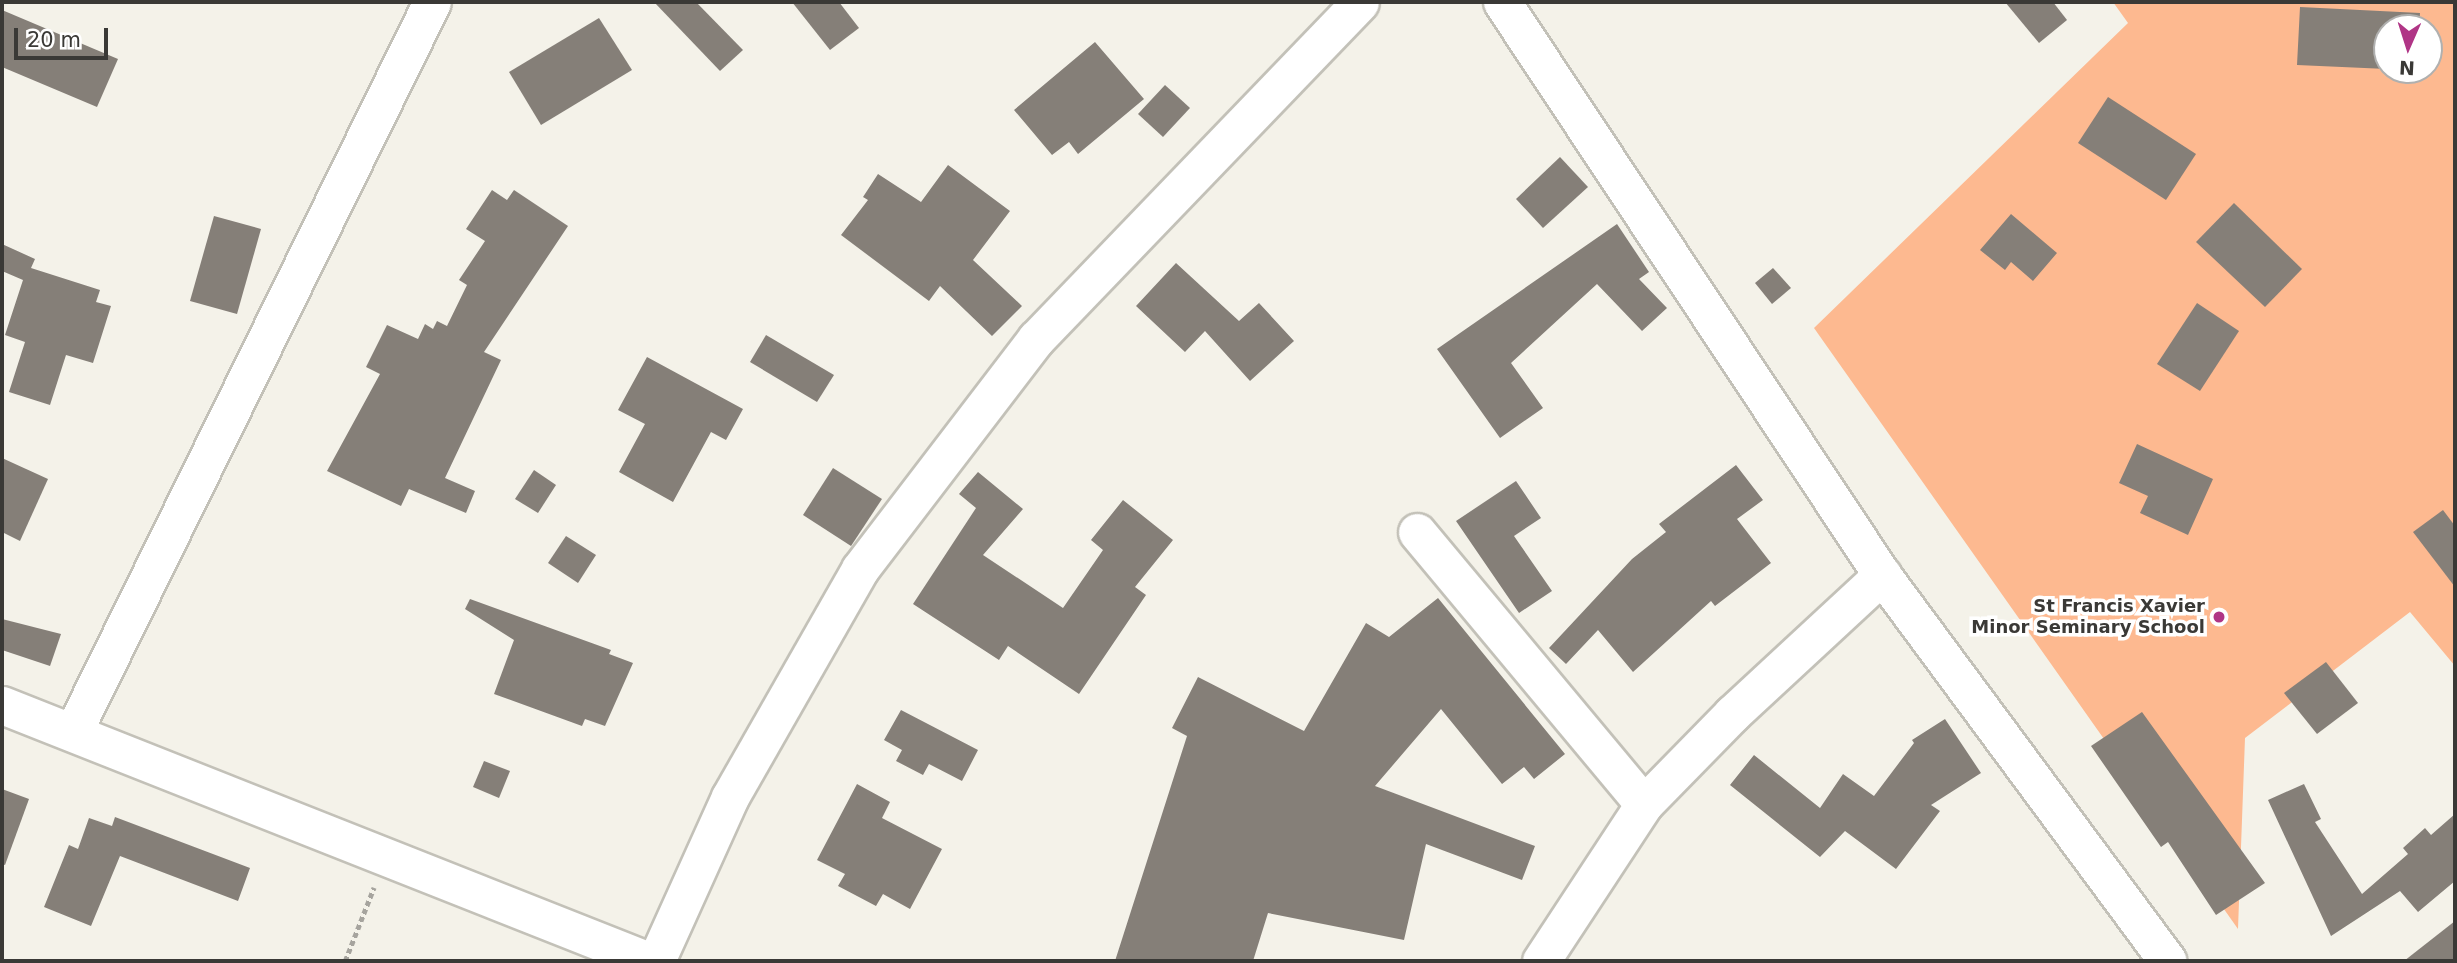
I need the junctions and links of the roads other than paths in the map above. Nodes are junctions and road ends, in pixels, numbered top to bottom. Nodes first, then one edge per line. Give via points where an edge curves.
1 (432, 2) edge
2 (1360, 2) edge
3 (1502, 2) edge
4 (1418, 532) dead end
5 (1882, 575) junction
6 (2, 705) edge
7 (73, 732) junction
8 (1644, 804) junction
9 (649, 961) edge
10 (656, 961) edge
11 (1541, 961) edge
12 (2168, 961) edge

1 - 7 street
2 - 10 street via 1036,339 860,569 730,797
3 - 5 street
4 - 8 street
5 - 8 street via 1732,714
5 - 12 street
6 - 7 street
7 - 9 street
8 - 11 street

